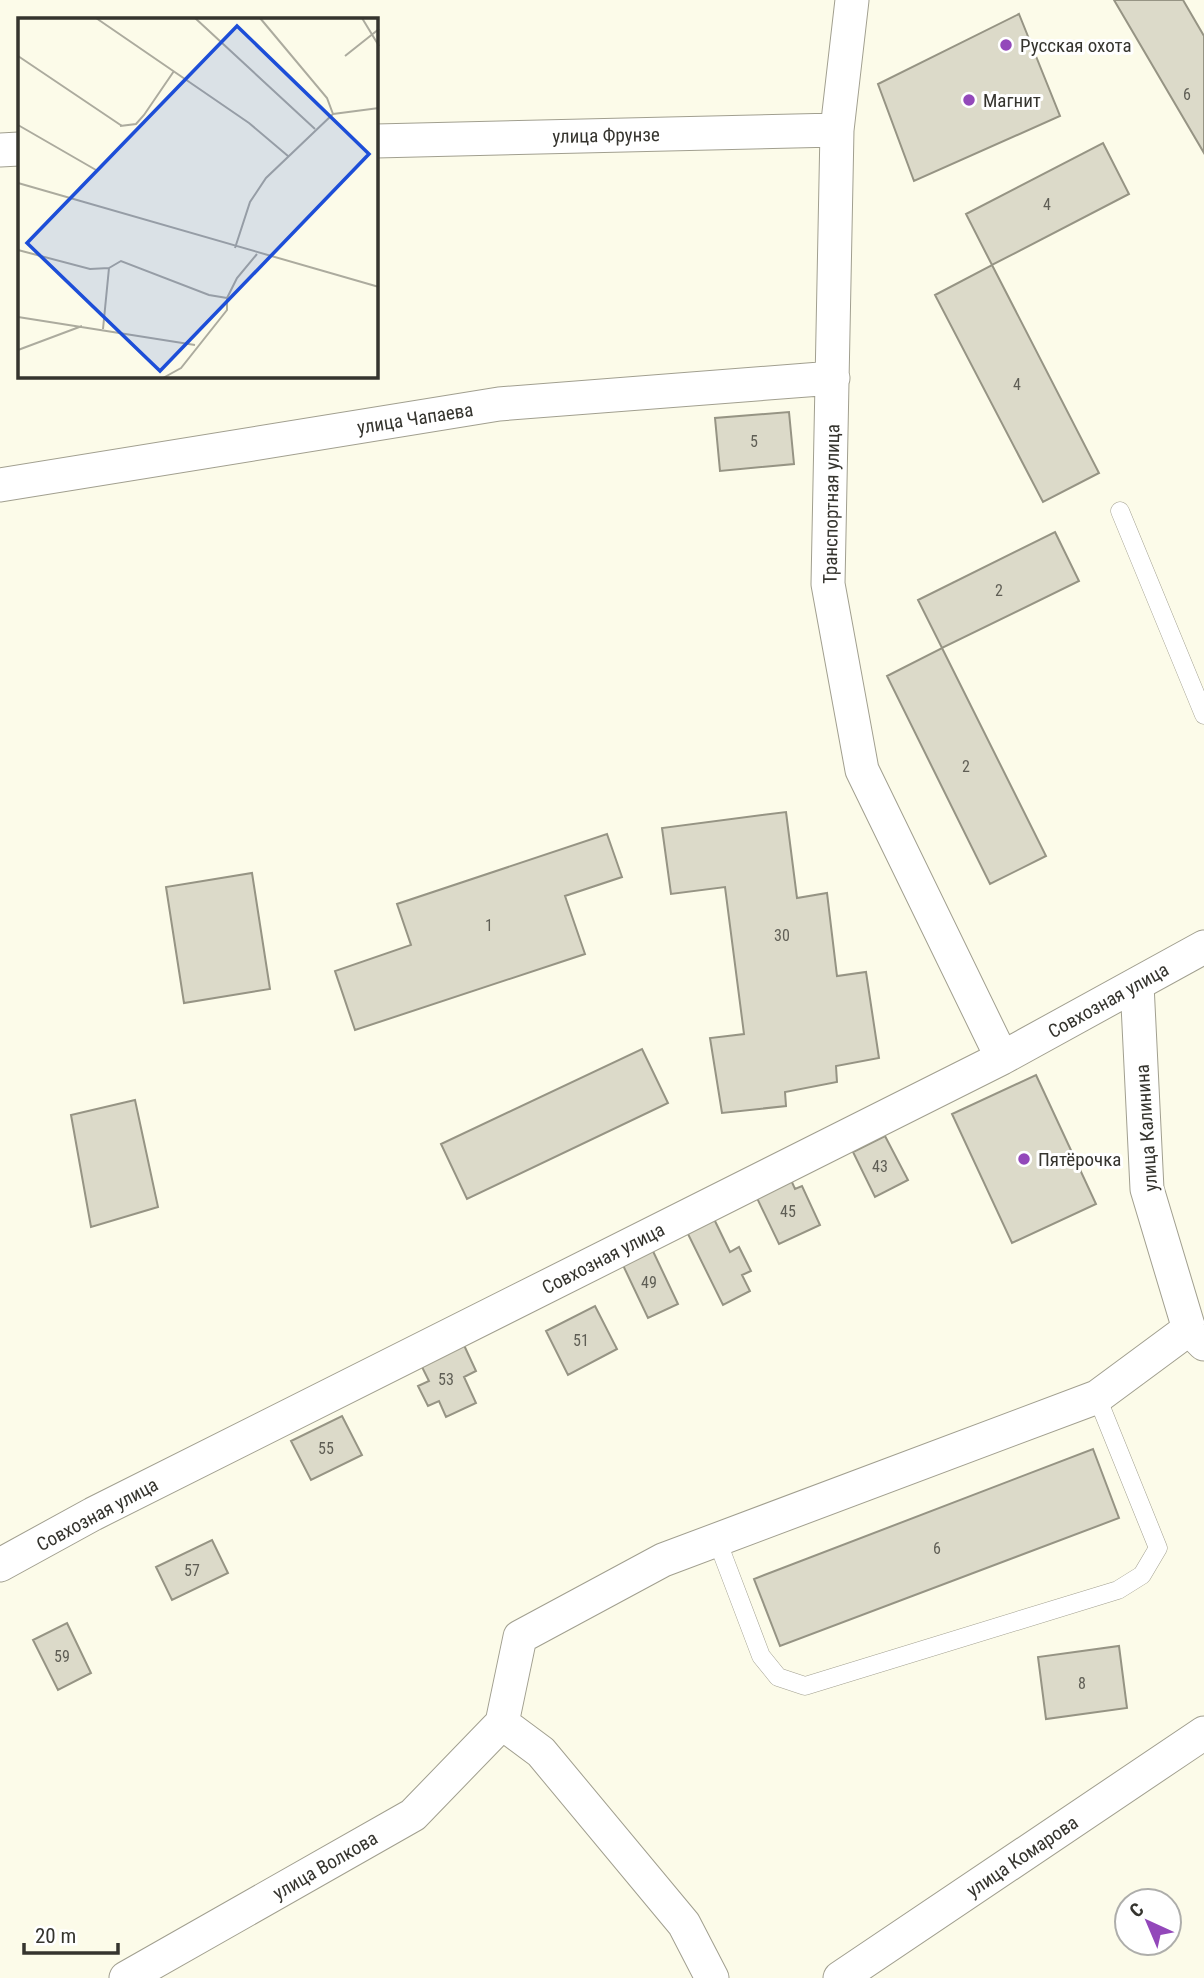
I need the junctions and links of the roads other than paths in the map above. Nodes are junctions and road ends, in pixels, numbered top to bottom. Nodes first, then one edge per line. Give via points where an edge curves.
1 (852, 0) edge
2 (836, 130) junction
3 (378, 141) edge
4 (18, 149) edge
5 (0, 150) edge
6 (833, 378) junction
7 (0, 485) edge
8 (1120, 511) dead end
9 (1204, 715) edge
10 (1204, 947) edge
11 (1137, 984) junction
12 (1002, 1058) junction
13 (1196, 1337) edge
14 (1097, 1397) junction
15 (717, 1540) junction
16 (0, 1565) edge
17 (502, 1723) junction
18 (1204, 1733) edge
19 (126, 1978) edge
20 (712, 1978) edge
21 (840, 1978) edge

1 - 2 street, Транспортная улица
2 - 3 street, улица Фрунзе
2 - 6 street, Транспортная улица
4 - 5 street
6 - 7 street, улица Чапаева via 499,404
6 - 12 street, Транспортная улица via 828,584 862,770
8 - 9 lane
10 - 11 street, Совхозная улица
11 - 12 street, Совхозная улица
11 - 13 street, улица Калинина via 1147,1189
12 - 16 street, Совхозная улица
13 - 14 street
14 - 15 street
14 - 15 lane via 1158,1548 1142,1575 1118,1590 805,1686 778,1677 761,1657
15 - 17 street via 663,1560 520,1637
17 - 19 street, улица Волкова via 413,1815
17 - 20 street via 541,1752 684,1924
18 - 21 street, улица Комарова

